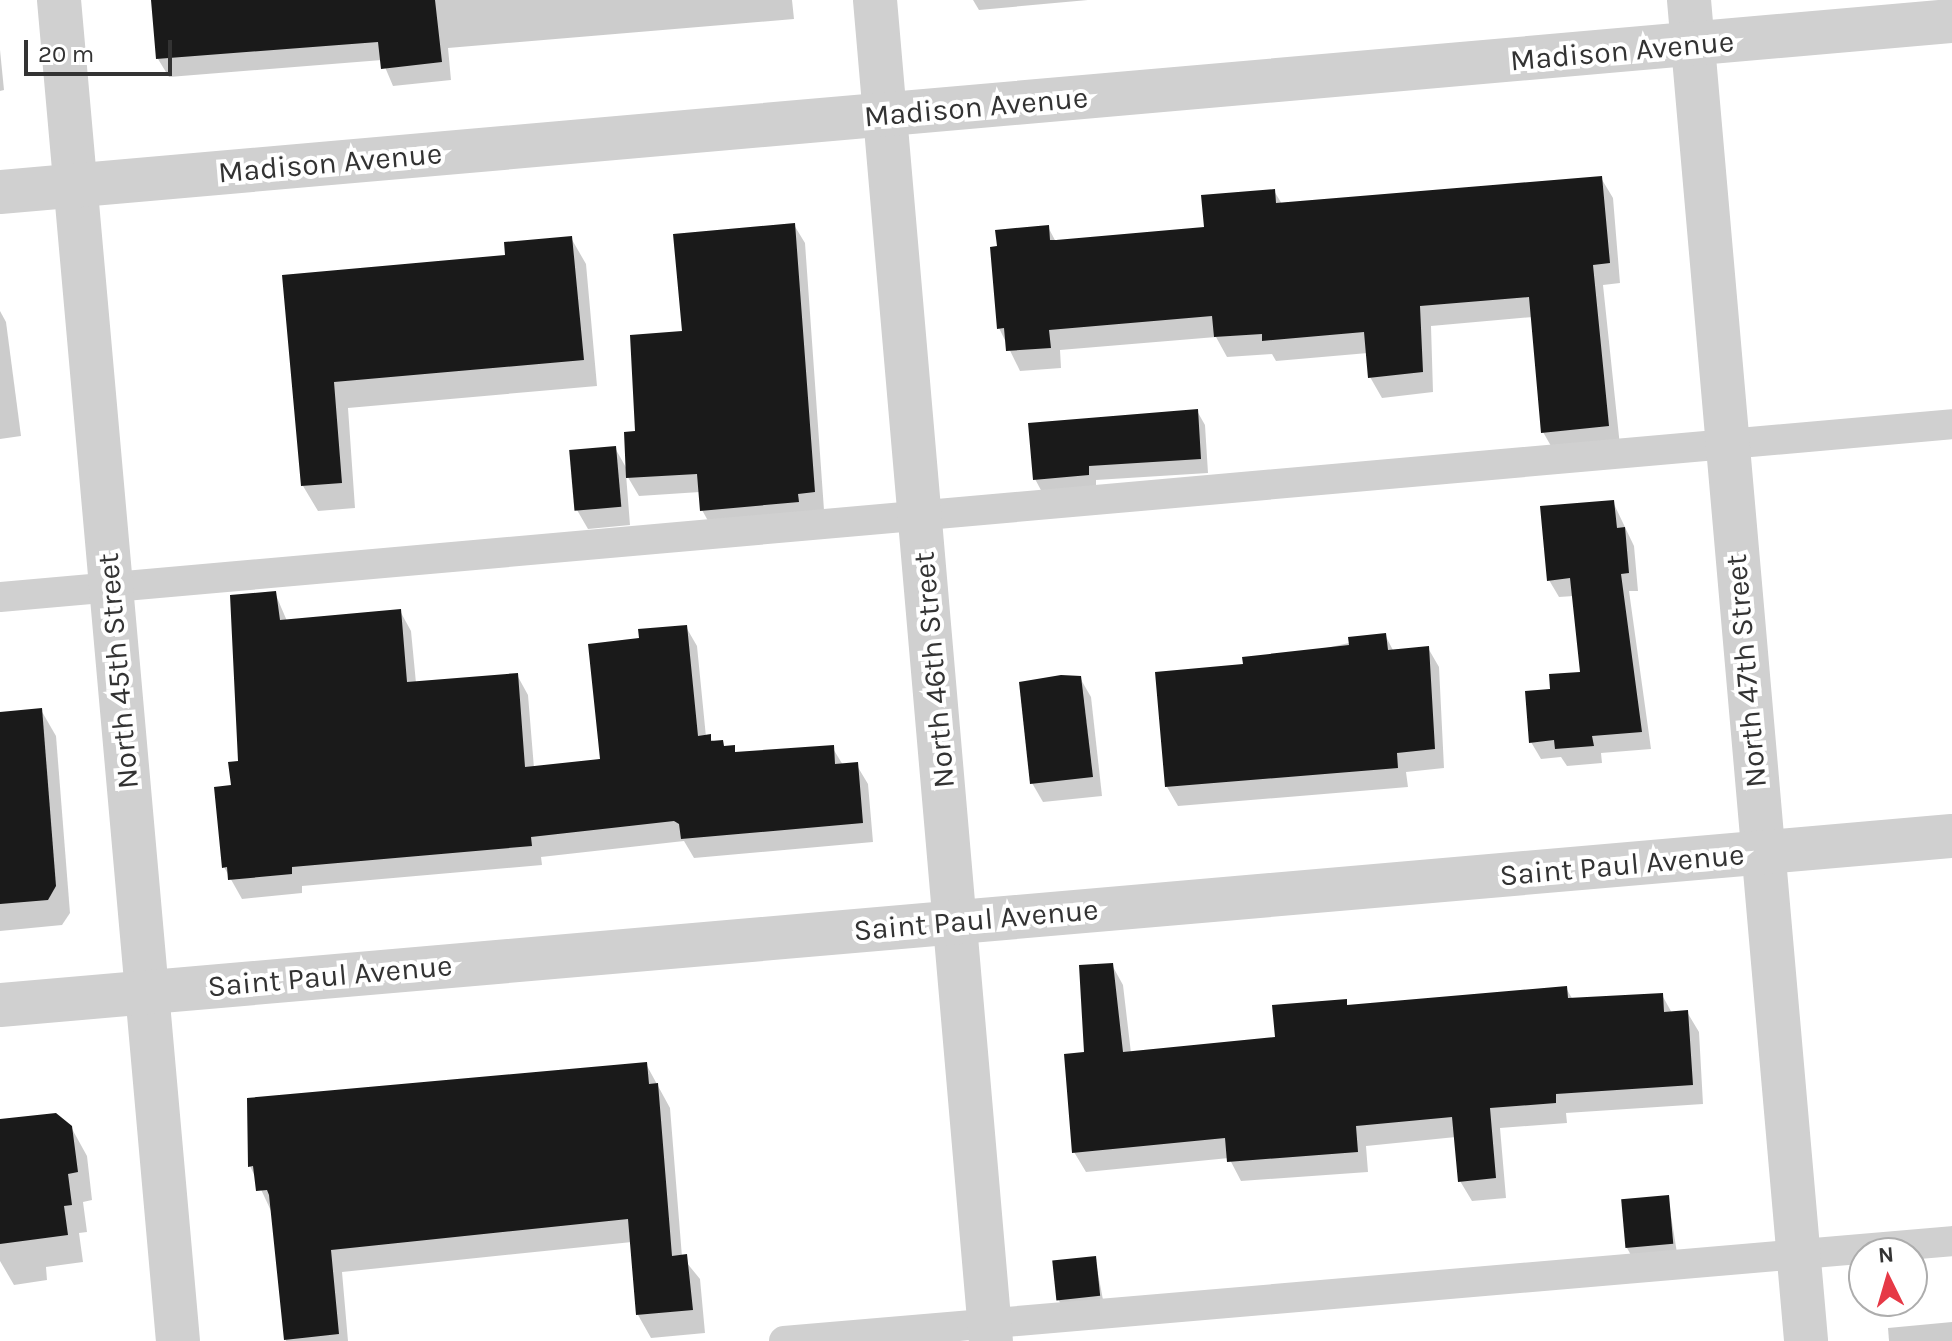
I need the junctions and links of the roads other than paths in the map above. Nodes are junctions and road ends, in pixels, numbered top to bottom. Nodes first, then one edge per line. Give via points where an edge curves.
1 (59, 0) edge
2 (875, 0) edge
3 (1689, 0) edge
4 (1952, 21) edge
5 (1692, 44) junction
6 (885, 115) junction
7 (76, 185) junction
8 (0, 192) edge
9 (1952, 424) edge
10 (1727, 445) junction
11 (920, 519) junction
12 (111, 588) junction
13 (0, 597) edge
14 (1952, 836) edge
15 (1761, 853) junction
16 (956, 921) junction
17 (147, 992) junction
18 (0, 1005) edge
19 (1952, 1241) edge
20 (1798, 1254) junction
21 (991, 1332) edge
22 (178, 1341) edge
23 (784, 1341) edge
24 (1806, 1341) edge

1 - 7 street, North 45th Street
2 - 6 street, North 46th Street
3 - 5 street, North 47th Street
4 - 5 street, Madison Avenue
5 - 6 street, Madison Avenue
5 - 10 street, North 47th Street
6 - 7 street, Madison Avenue
6 - 11 street, North 46th Street
7 - 8 street, Madison Avenue
7 - 12 street, North 45th Street
9 - 10 lane
10 - 11 lane
10 - 15 street, North 47th Street
11 - 12 lane
11 - 16 street, North 46th Street
12 - 13 lane
12 - 17 street, North 45th Street
14 - 15 street, Saint Paul Avenue
15 - 16 street, Saint Paul Avenue
15 - 20 street, North 47th Street
16 - 17 street, Saint Paul Avenue
16 - 21 street, North 46th Street
17 - 18 street, Saint Paul Avenue
17 - 22 street, North 45th Street
19 - 20 lane
20 - 21 lane
20 - 24 street, North 47th Street
21 - 23 lane

